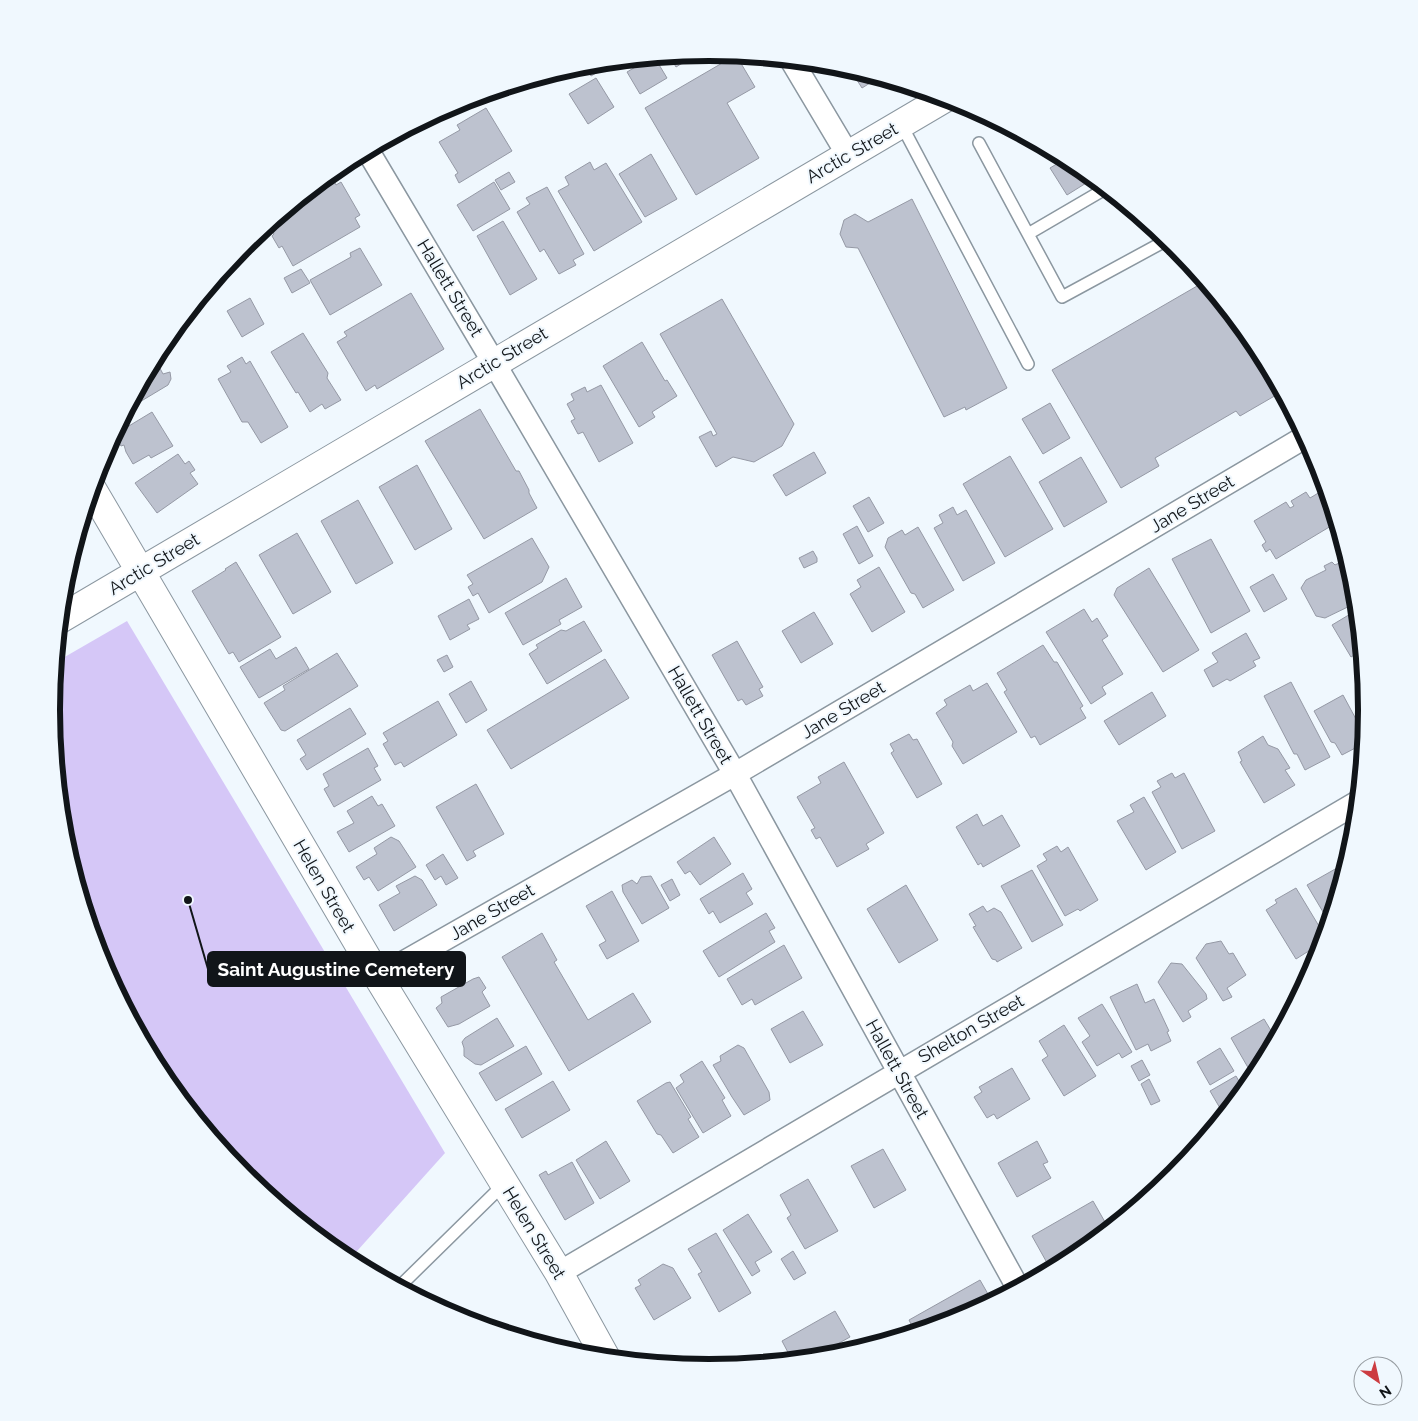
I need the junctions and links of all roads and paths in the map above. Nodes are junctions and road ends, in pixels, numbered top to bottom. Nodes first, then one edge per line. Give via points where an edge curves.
1 (796, 67) edge
2 (936, 103) edge
3 (901, 124) junction
4 (979, 143) dead end
5 (848, 155) junction
6 (371, 157) edge
7 (1099, 192) edge
8 (1028, 234) junction
9 (1160, 244) edge
10 (494, 363) junction
11 (1028, 364) dead end
12 (1299, 441) edge
13 (96, 496) edge
14 (141, 572) junction
15 (68, 615) edge
16 (735, 774) junction
17 (1350, 806) edge
18 (378, 977) junction
19 (898, 1072) junction
20 (504, 1184) junction
21 (559, 1273) junction
22 (404, 1283) edge
23 (1015, 1283) edge
24 (602, 1350) edge

1 - 5 street
2 - 3 main road, Arctic Street
3 - 5 main road, Arctic Street
3 - 11 lane
4 - 8 lane
5 - 10 main road, Arctic Street
6 - 10 street, Hallett Street
7 - 8 lane
8 - 9 lane via 1062,297
10 - 14 main road, Arctic Street
10 - 16 street, Hallett Street
12 - 16 street, Jane Street
13 - 14 main road, Helen Street
14 - 15 main road, Arctic Street
14 - 18 main road, Helen Street
16 - 18 street, Jane Street
16 - 19 street, Hallett Street
17 - 19 street, Shelton Street
18 - 20 main road, Helen Street
19 - 21 street, Shelton Street
19 - 23 street, Hallett Street
20 - 21 main road, Helen Street
20 - 22 lane
21 - 24 main road, Helen Street

